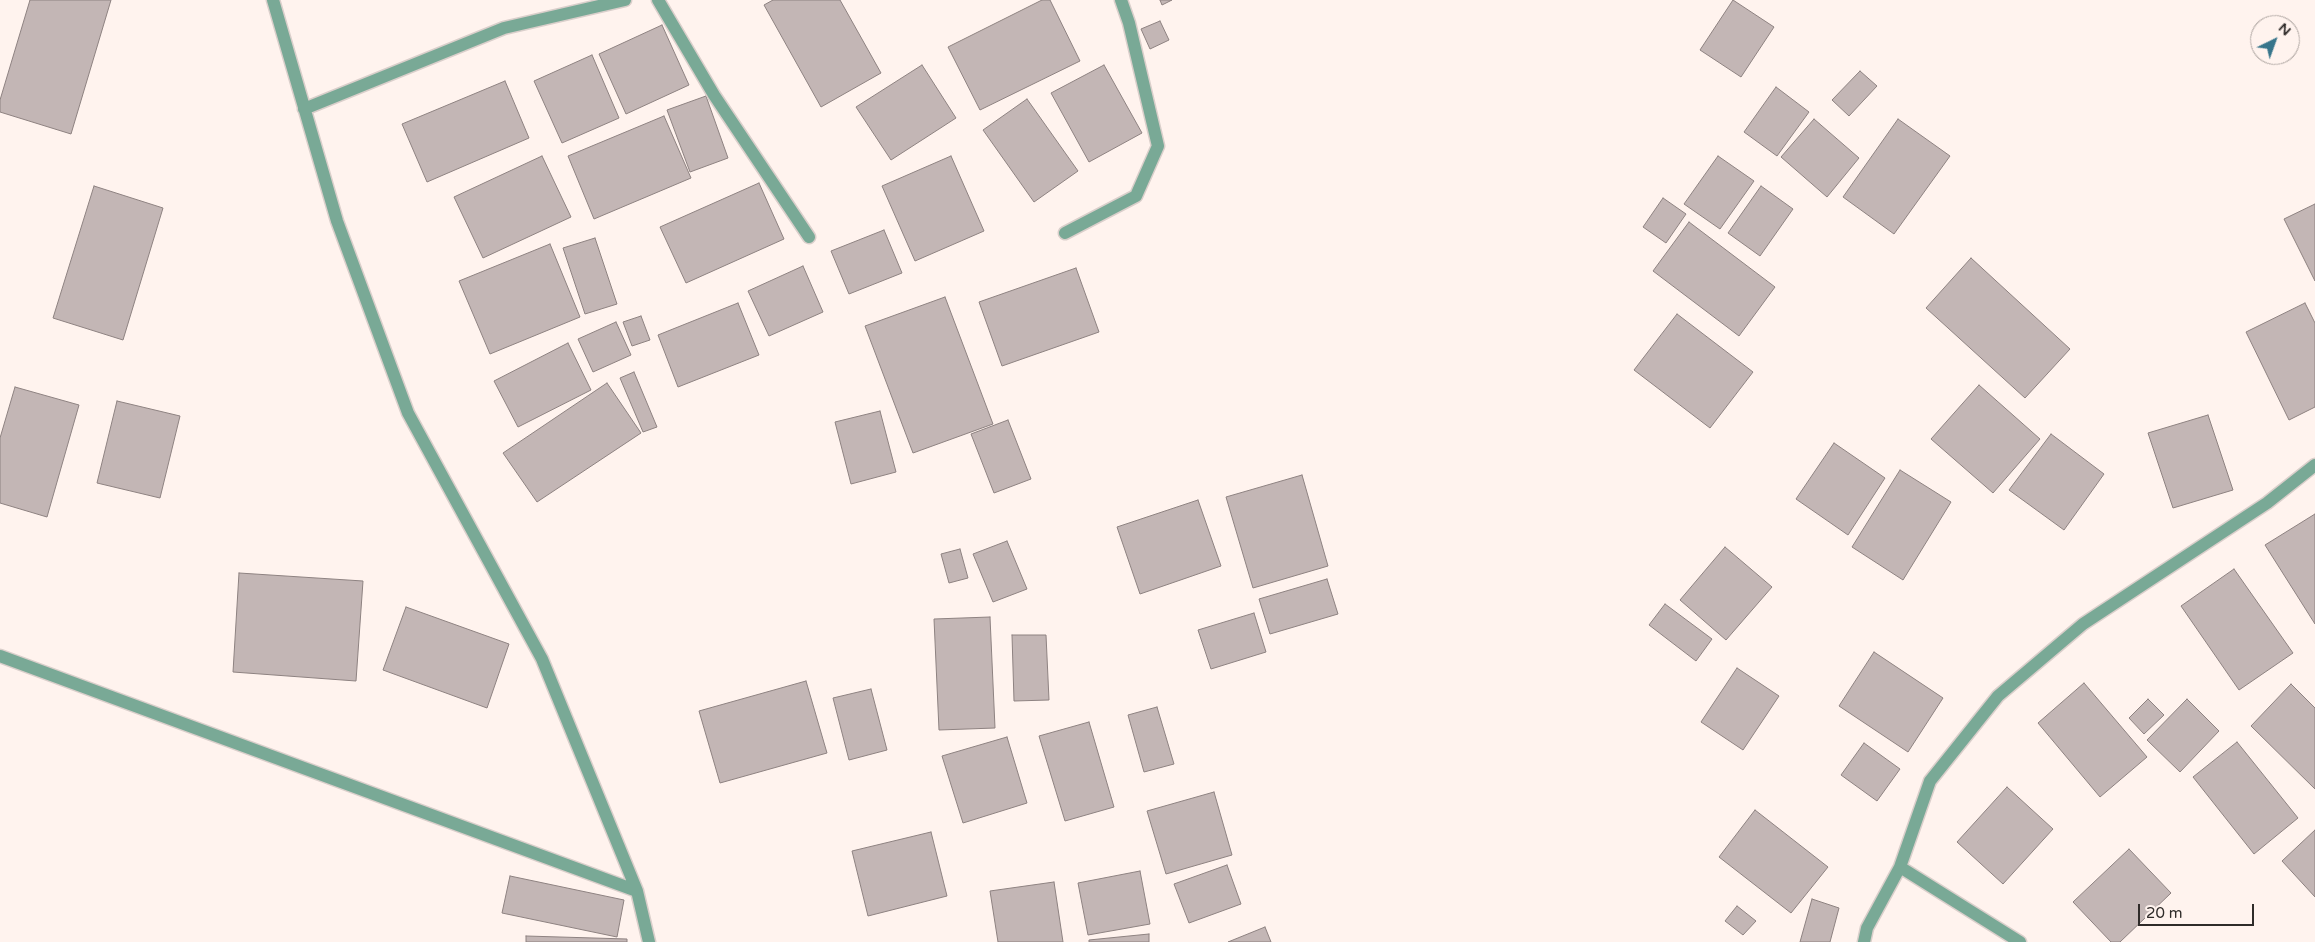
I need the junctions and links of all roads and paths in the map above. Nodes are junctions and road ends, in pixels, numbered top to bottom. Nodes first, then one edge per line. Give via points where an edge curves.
1 (273, 0) edge
2 (625, 0) edge
3 (658, 0) edge
4 (1121, 0) edge
5 (304, 108) junction
6 (1065, 233) dead end
7 (809, 237) dead end
8 (2315, 465) edge
9 (0, 656) edge
10 (1900, 867) junction
11 (637, 891) junction
12 (649, 942) edge
13 (1864, 942) edge
14 (2020, 942) edge

1 - 5 street
2 - 5 street via 504,28
3 - 7 street via 714,95
4 - 6 street via 1158,146 1136,196
5 - 11 street via 337,221 408,413 542,659
8 - 10 street via 2267,503 2084,624 1998,696 1930,781
9 - 11 street
10 - 13 street via 1867,928
10 - 14 street
11 - 12 street

